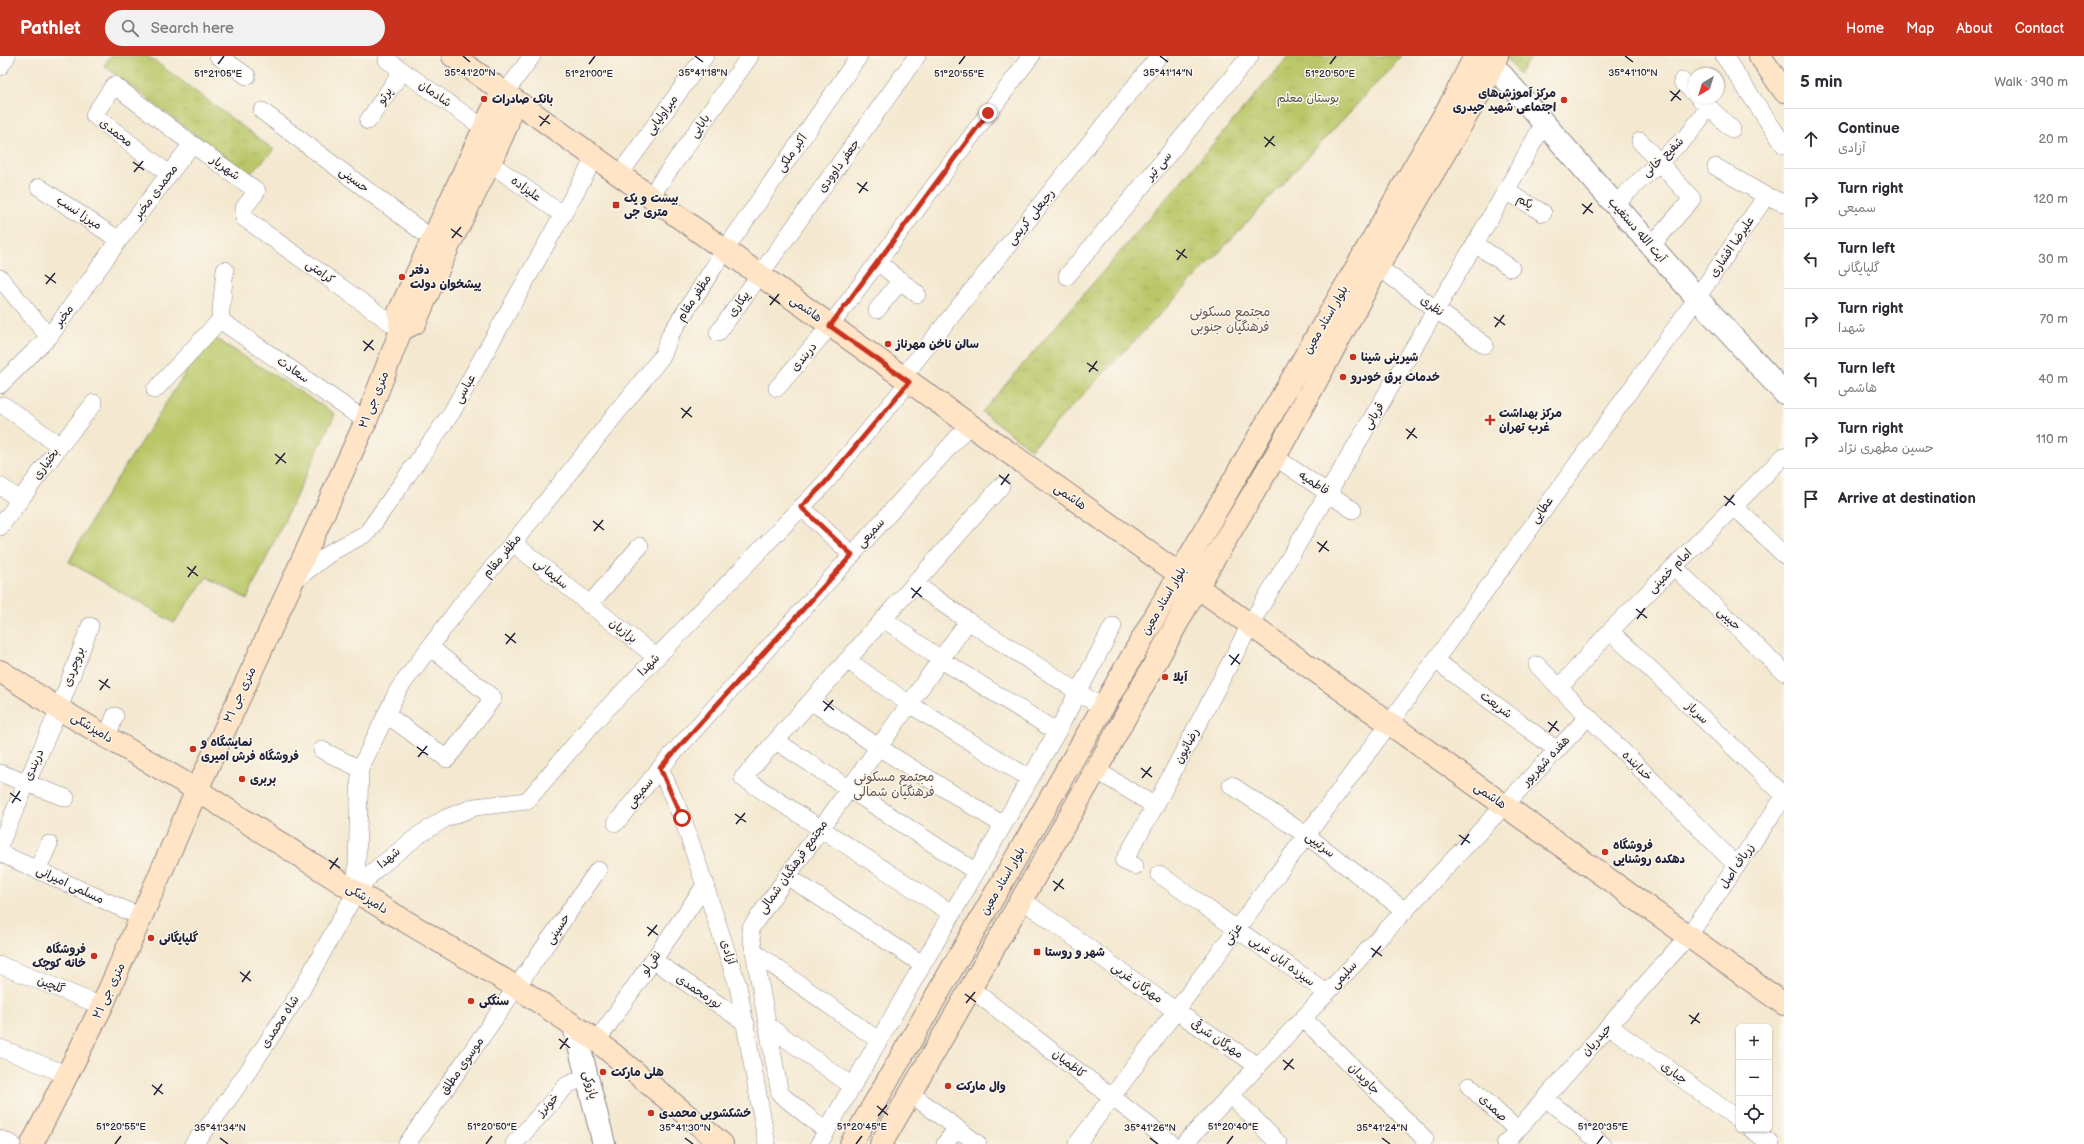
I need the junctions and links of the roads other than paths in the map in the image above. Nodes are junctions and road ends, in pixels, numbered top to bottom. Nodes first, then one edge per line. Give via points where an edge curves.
1 (453, 56) edge
2 (532, 56) edge
3 (705, 56) edge
4 (750, 56) edge
5 (859, 56) edge
6 (917, 56) edge
7 (1031, 56) edge
8 (1159, 56) edge
9 (1250, 56) edge
10 (1724, 56) edge
11 (1760, 56) edge
12 (224, 58) edge
13 (1488, 59) edge
14 (387, 60) dead end
15 (402, 72) junction
16 (247, 76) dead end
17 (1682, 81) dead end
18 (1688, 87) edge
19 (1784, 91) edge
20 (505, 93) junction
21 (1703, 104) edge
22 (1706, 104) edge
23 (262, 111) dead end
24 (368, 121) dead end
25 (1544, 123) junction
26 (484, 128) junction
27 (1732, 129) dead end
28 (1640, 141) dead end
29 (192, 144) junction
30 (1784, 145) edge
31 (595, 157) junction
32 (1658, 161) junction
33 (490, 163) junction
34 (1716, 167) dead end
35 (169, 174) junction
36 (619, 175) junction
37 (39, 187) dead end
38 (1506, 191) junction
39 (1766, 196) junction
40 (650, 197) junction
41 (1784, 203) edge
42 (1615, 204) junction
43 (242, 212) joint
44 (1543, 213) dead end
45 (563, 216) junction
46 (119, 240) junction
47 (440, 243) junction
48 (1475, 244) junction
49 (1651, 246) junction
50 (725, 250) junction
51 (878, 262) junction
52 (1378, 267) junction
53 (1511, 268) dead end
54 (225, 270) dead end
55 (760, 276) junction
56 (1067, 276) dead end
57 (0, 278) edge
58 (901, 280) junction
59 (918, 294) dead end
60 (1697, 298) junction
61 (1437, 309) junction
62 (877, 310) dead end
63 (220, 320) junction
64 (830, 326) junction
65 (401, 330) junction
66 (718, 332) dead end
67 (49, 337) junction
68 (1484, 345) dead end
69 (906, 380) junction
70 (0, 385) edge
71 (777, 388) dead end
72 (155, 390) dead end
73 (1784, 393) edge
74 (94, 403) dead end
75 (3, 405) dead end
76 (366, 421) junction
77 (969, 425) junction
78 (60, 446) junction
79 (1784, 456) edge
80 (1275, 457) junction
81 (0, 486) edge
82 (1001, 486) dead end
83 (1329, 492) junction
84 (20, 500) junction
85 (801, 507) junction
86 (1735, 507) junction
87 (1353, 510) dead end
88 (0, 527) edge
89 (513, 543) junction
90 (640, 546) dead end
91 (852, 555) junction
92 (1784, 555) edge
93 (1674, 567) junction
94 (1179, 574) junction
95 (292, 583) junction
96 (915, 584) junction
97 (1197, 587) junction
98 (589, 605) junction
99 (884, 619) junction
100 (968, 621) junction
101 (1250, 625) junction
102 (90, 626) dead end
103 (1113, 626) dead end
104 (1610, 631) junction
105 (430, 646) junction
106 (656, 657) junction
107 (940, 659) junction
108 (847, 660) junction
109 (1435, 660) junction
110 (1537, 665) dead end
111 (0, 672) edge
112 (1784, 672) edge
113 (1559, 688) junction
114 (1079, 692) junction
115 (811, 701) junction
116 (909, 704) junction
117 (1104, 708) junction
118 (59, 709) junction
119 (386, 714) junction
120 (115, 716) dead end
121 (1588, 717) junction
122 (1389, 724) junction
123 (1057, 732) junction
124 (107, 737) junction
125 (776, 741) junction
126 (878, 747) junction
127 (322, 750) dead end
128 (1557, 750) junction
129 (660, 768) junction
130 (360, 769) junction
131 (1096, 770) junction
132 (0, 773) edge
133 (1029, 778) junction
134 (26, 784) junction
135 (1231, 785) dead end
136 (197, 790) junction
137 (848, 790) junction
138 (1784, 796) edge
139 (66, 798) dead end
140 (1155, 806) junction
141 (1504, 806) junction
142 (616, 823) dead end
143 (1003, 825) junction
144 (821, 828) junction
145 (1306, 835) junction
146 (0, 844) edge
147 (49, 844) dead end
148 (0, 852) edge
149 (1136, 866) dead end
150 (1737, 866) junction
151 (37, 870) junction
152 (598, 870) dead end
153 (976, 872) junction
154 (1159, 874) dead end
155 (787, 876) junction
156 (706, 884) junction
157 (356, 892) junction
158 (1021, 899) junction
159 (1405, 911) junction
160 (951, 913) junction
161 (141, 917) junction
162 (1237, 928) junction
163 (1689, 935) junction
164 (754, 952) junction
165 (653, 960) junction
166 (922, 964) junction
167 (0, 965) edge
168 (518, 988) junction
169 (970, 988) junction
170 (1327, 993) junction
171 (1784, 1004) edge
172 (102, 1006) junction
173 (1176, 1011) junction
174 (1303, 1018) junction
175 (746, 1023) junction
176 (767, 1025) junction
177 (574, 1026) junction
178 (1609, 1026) junction
179 (878, 1040) junction
180 (597, 1041) junction
181 (0, 1048) edge
182 (1258, 1066) junction
183 (68, 1076) junction
184 (889, 1078) junction
185 (589, 1082) junction
186 (852, 1086) junction
187 (1469, 1086) dead end
188 (910, 1093) junction
189 (1231, 1095) junction
190 (1112, 1097) junction
191 (1545, 1098) junction
192 (1736, 1118) edge
193 (957, 1128) junction
194 (1517, 1130) junction
195 (1755, 1132) edge
196 (823, 1137) edge
197 (0, 1139) edge
198 (1425, 1139) dead end
199 (888, 1140) edge
200 (1184, 1142) edge
201 (12, 1144) edge
202 (32, 1144) edge
203 (193, 1144) edge
204 (407, 1144) edge
205 (514, 1144) edge
206 (604, 1144) edge
207 (722, 1144) edge
208 (767, 1144) edge
209 (851, 1144) edge
210 (945, 1144) edge
211 (978, 1144) edge
212 (1076, 1144) edge
213 (1278, 1144) edge
214 (1505, 1144) edge
215 (1602, 1144) edge
216 (1771, 1144) edge

1 - 20 main road, هاشمی
2 - 20 street
3 - 36 street, میراولیایی
4 - 40 street, بابایی
5 - 50 street, اکبر ملکی
6 - 55 street, جعفر داوودی
7 - 51 street, دربندی
8 - 69 street, رجبعلی کریمی
9 - 56 street, سی تیر
10 - 30 street
11 - 19 main road
12 - 16 street
13 - 25 street, آیت الله دستغیب
13 - 52 main road, بلوار استاد معین via 1474,103
13 - 94 main road, بلوار استاد معین via 1454,98
14 - 15 street, شادمان
15 - 24 street, پرتو
15 - 26 street, شادمان
17 - 18 street
20 - 26 main road, ۲۱ متری جی via 496,103
20 - 31 main road, هاشمی
20 - 33 main road, ۲۱ متری جی via 510,110
21 - 32 street, شفیع خانی via 1689,134
22 - 27 street
23 - 47 street, حسینی
25 - 38 street, قربانی
25 - 42 street, آیت الله دستغیب
26 - 47 main road, ۲۱ متری جی
28 - 32 street
29 - 35 street, محمدی مخبر
29 - 35 street, محمدی via 114,84 94,115
29 - 43 street, شهریار via 257,191
31 - 36 main road, هاشمی
31 - 45 street, عباسی
32 - 42 street, شفیع خانی
32 - 49 street via 1692,199
33 - 45 street, علیزاده
33 - 47 main road, ۲۱ متری جی
34 - 39 street
35 - 46 street, محمدی مخبر
36 - 40 main road, هاشمی
37 - 46 street, میرزا نسب
38 - 44 street, یکم
38 - 48 street, قربانی
39 - 41 street
39 - 60 street, علیرضا افشاری
40 - 50 main road, هاشمی
42 - 49 street, آیت الله دستغیب
43 - 65 street, کرامتی via 244,218
45 - 95 street, عباسی via 452,412 366,533 334,551
46 - 67 street, مخبر
47 - 65 main road, ۲۱ متری جی via 399,312
48 - 53 street
48 - 61 street, قربانی
49 - 60 street, آیت الله دستغیب
50 - 55 main road, هاشمی
50 - 89 street, مظفر مقام via 670,336 663,356
51 - 58 street
51 - 64 street, دربندی
52 - 61 street, نظری
52 - 80 main road, بلوار استاد معین
54 - 63 street
55 - 64 main road, هاشمی
55 - 66 street, پیکاری
57 - 67 street
58 - 59 street
58 - 62 street
60 - 73 street, آیت الله دستغیب
60 - 109 street, عطایی
61 - 68 street, نظری
61 - 83 street, قربانی
63 - 72 street
63 - 76 street, سعادت
64 - 69 main road, هاشمی
64 - 71 street, دربندی
65 - 76 main road, ۲۱ متری جی
67 - 70 street, مخبر
69 - 77 main road, هاشمی
69 - 85 street, شهدا via 824,484
74 - 78 street, بختیاری
75 - 78 street
76 - 95 main road, ۲۱ متری جی
77 - 91 street, سمیعی
77 - 94 main road, هاشمی
78 - 84 street, بختیاری
79 - 86 street, امام خمینی
80 - 83 street, فاطمیه
80 - 97 main road, بلوار استاد معین
81 - 84 street
82 - 96 street
83 - 87 street, فاطمیه
83 - 101 street, قربانی
84 - 88 street, بختیاری
85 - 91 street
85 - 106 street, شهدا
86 - 92 street
86 - 93 street, امام خمینی
89 - 98 street, سلیمانی
89 - 105 street, مظفر مقام
90 - 98 street
91 - 129 street, سمیعی
93 - 104 street, امام خمینی
93 - 112 street, حبیبی
94 - 117 main road, بلوار استاد معین
95 - 136 main road, ۲۱ متری جی
96 - 99 street
96 - 100 street
97 - 101 main road, هاشمی
97 - 131 main road, بلوار استاد معین
98 - 106 street, بزازیان
99 - 107 street
99 - 108 street
100 - 107 street, مجتمع فرهنگیان شمالی
100 - 114 street
101 - 122 main road, هاشمی
101 - 140 street, رضائیون
102 - 118 street, بروجردی
103 - 114 street
104 - 113 street, امام خمینی
104 - 138 street, سرباز
105 - 119 street, مظفر مقام via 398,690
105 - 119 street via 492,698 447,759
106 - 157 street, شهدا via 594,722 527,801 475,807 446,818 388,859
107 - 116 street, مجتمع فرهنگیان شمالی
107 - 123 street
108 - 115 street
108 - 116 street
109 - 122 street, عطایی
109 - 128 street, شریعت
110 - 113 street, خدابنده
111 - 118 main road, دامپزشکی
113 - 121 street, خدابنده
114 - 117 street
114 - 123 street
115 - 125 street
115 - 126 street
116 - 126 street, مجتمع فرهنگیان شمالی
116 - 133 street
117 - 184 main road, بلوار استاد معین
118 - 124 main road, دامپزشکی
118 - 134 street, دربندی
119 - 130 street, مظفر مقام
120 - 124 street
121 - 128 street, هفده شهریور
121 - 150 street, خدابنده
122 - 141 main road, هاشمی
122 - 145 street, عزتی
123 - 133 street
124 - 136 main road, دامپزشکی
125 - 137 street
125 - 144 street via 743,778
126 - 137 street, مجتمع فرهنگیان شمالی
126 - 143 street
127 - 130 street
128 - 141 street, هفده شهریور
129 - 142 street, سمیعی
129 - 156 street, آزادی via 684,822
130 - 157 street, مظفر مقام
131 - 140 street
131 - 158 main road, بلوار استاد معین
132 - 134 street
133 - 143 street
134 - 139 street
134 - 146 street, دربندی
135 - 145 street, سرتیپی
136 - 157 main road, دامپزشکی
136 - 161 main road, ۲۱ متری جی
137 - 144 street, مجتمع فرهنگیان شمالی
137 - 153 street
138 - 150 street, زرباف اصل
140 - 149 street, رضائیون via 1124,861
141 - 159 street, سلیمی
141 - 163 main road, هاشمی
143 - 153 street
144 - 155 street, مجتمع فرهنگیان شمالی
144 - 160 street
145 - 159 street, سرتیپی
145 - 162 street, عزتی
147 - 151 street
148 - 151 street, مسلمی امیرانی
150 - 163 street, زرباف اصل
151 - 161 street, مسلمی امیرانی
152 - 168 street, حسینی
153 - 160 street
154 - 162 street, سیزده آبان غربی
155 - 164 street, مجتمع فرهنگیان شمالی via 750,928
155 - 166 street
156 - 165 street, نقی‌لو
156 - 175 street, آزادی via 738,986
157 - 168 main road, دامپزشکی
157 - 203 street, شاه محمدی via 302,989 214,1119
158 - 169 main road, بلوار استاد معین
158 - 173 street, مهرگان غربی
159 - 170 street, سلیمی
160 - 166 street
161 - 172 main road, ۲۱ متری جی
162 - 170 street, سیزده آبان غربی
162 - 173 street, عزتی
163 - 171 main road, هاشمی
163 - 178 street, حیدریان
164 - 176 street, مجتمع فرهنگیان شمالی
164 - 179 street
165 - 175 street, نورمحمدی
165 - 180 street, نقی‌لو
166 - 179 street
167 - 172 street, گلچین
168 - 177 main road, دامپزشکی
168 - 204 street, موسوی مطلق
169 - 188 main road, بلوار استاد معین
169 - 190 street, کاظمیان
170 - 174 street, سلیمی
172 - 183 main road, ۲۱ متری جی
173 - 182 street, مهرگان شرقی
173 - 190 street, عزتی
174 - 182 street, سلیمی
174 - 198 street, جاویدان
175 - 208 street, آزادی
176 - 186 street
176 - 196 street, مجتمع فرهنگیان شمالی via 780,1094
177 - 180 main road, دامپزشکی
177 - 185 street, پازوکی
178 - 191 street, حیدریان
178 - 192 street, جباری
179 - 186 street
180 - 207 main road, دامپزشکی
181 - 183 street
182 - 189 street, سلیمی
183 - 202 main road, ۲۱ متری جی
184 - 188 main road
184 - 209 main road, بلوار استاد معین
185 - 205 street, خونرز via 581,1079 567,1085
185 - 206 street, پازوکی
186 - 196 street
187 - 194 street, صمدی
188 - 193 street
188 - 199 main road, بلوار استاد معین
189 - 200 street, سلیمی
189 - 213 street
190 - 200 street, کاظمیان
190 - 212 street, عزتی
191 - 194 street, حیدریان
191 - 215 street
193 - 210 street
193 - 211 street
194 - 214 street, حیدریان
195 - 216 street
197 - 201 street

